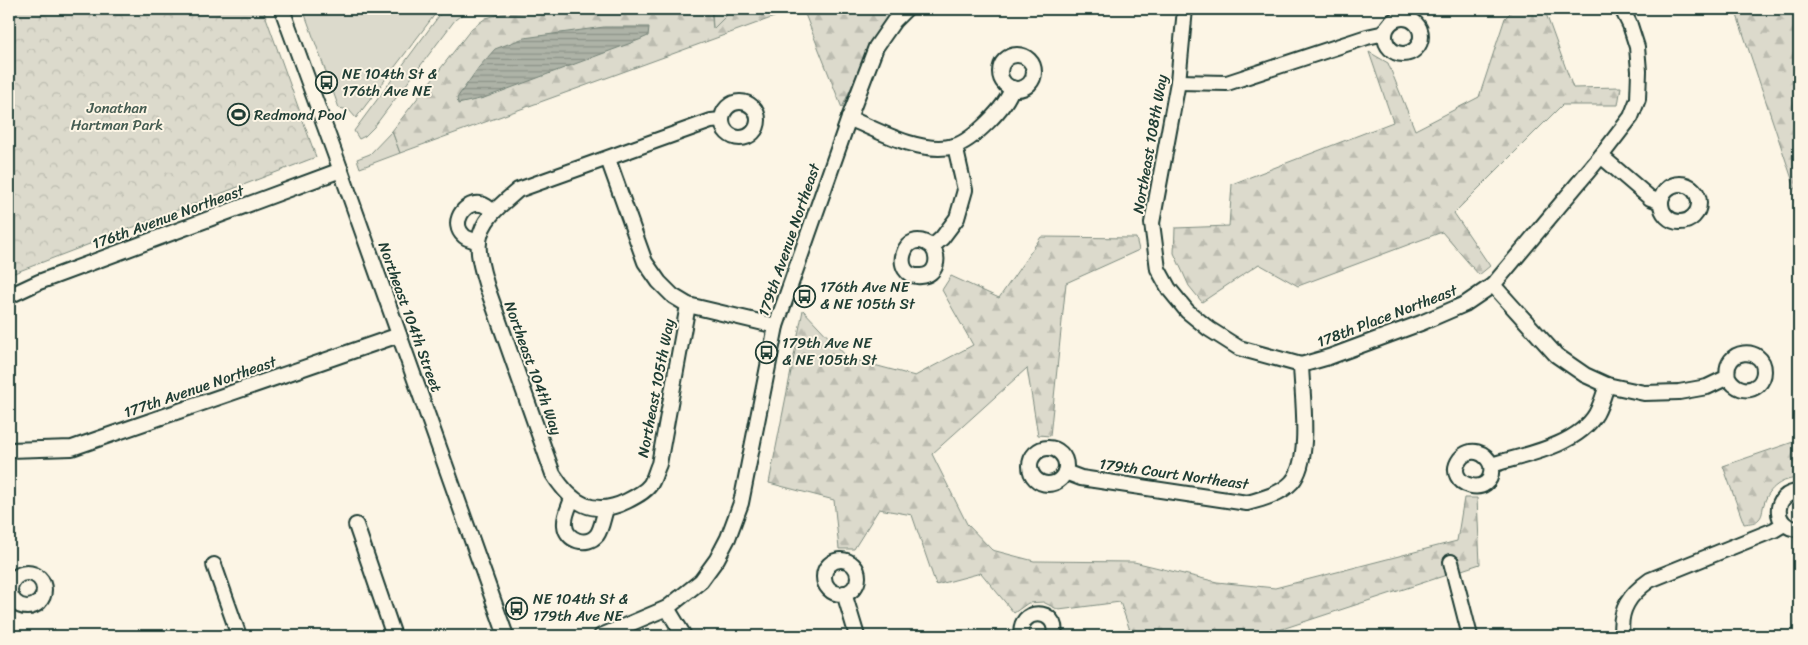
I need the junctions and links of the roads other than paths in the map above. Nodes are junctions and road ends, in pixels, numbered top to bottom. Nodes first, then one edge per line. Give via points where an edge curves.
1 (282, 9) edge
2 (906, 9) edge
3 (1185, 9) edge
4 (1622, 9) edge
5 (1386, 33) dead end
6 (1178, 82) junction
7 (1012, 88) dead end
8 (849, 118) junction
9 (722, 120) dead end
10 (955, 146) junction
11 (1601, 156) junction
12 (608, 159) junction
13 (340, 170) junction
14 (1661, 202) dead end
15 (494, 211) junction
16 (479, 242) junction
17 (932, 247) dead end
18 (1494, 285) junction
19 (9, 296) edge
20 (688, 305) junction
21 (776, 326) junction
22 (399, 335) junction
23 (1301, 365) junction
24 (1728, 377) dead end
25 (1607, 385) junction
26 (9, 450) edge
27 (1491, 465) dead end
28 (1065, 472) dead end
29 (1799, 492) edge
30 (572, 499) junction
31 (606, 509) junction
32 (1784, 524) junction
33 (356, 525) dead end
34 (1799, 529) edge
35 (1451, 562) dead end
36 (214, 565) dead end
37 (844, 593) dead end
38 (668, 608) junction
39 (239, 636) edge
40 (394, 636) edge
41 (506, 636) edge
42 (601, 636) edge
43 (684, 636) edge
44 (857, 636) edge
45 (1022, 636) edge
46 (1054, 636) edge
47 (1470, 636) edge
48 (1622, 636) edge

1 - 13 street, Northeast 104th Street
2 - 8 street, 179th Avenue Northeast via 876,47
3 - 6 street, Northeast 108th Way
4 - 11 street, 178th Place Northeast via 1637,47 1640,71 1638,99 1632,117
5 - 6 street via 1227,83
6 - 23 street, Northeast 108th Way via 1152,223 1158,269 1186,311 1209,329 1239,348
7 - 10 street via 998,113 979,132
8 - 10 street via 914,146
8 - 21 street, 179th Avenue Northeast
9 - 12 street, Northeast 104th Way
10 - 17 street via 965,190 957,218
11 - 14 street via 1650,198
11 - 18 street, 178th Place Northeast
12 - 15 street, Northeast 104th Way via 518,190
12 - 20 street via 645,262 659,282
13 - 19 street, 176th Avenue Northeast
13 - 22 street, Northeast 104th Street
15 - 16 street, Northeast 104th Way
15 - 16 street via 482,204 474,204 460,213 460,230 465,237
16 - 30 street, Northeast 104th Way via 487,287 553,474
18 - 23 street, 178th Place Northeast via 1465,304 1422,323
18 - 25 street via 1556,355
20 - 21 street
20 - 31 street, Northeast 105th Way via 659,464 650,485 636,497
21 - 38 street, 179th Avenue Northeast via 741,504 728,538 701,582
22 - 26 street, 177th Avenue Northeast via 72,448
22 - 41 street, Northeast 104th Street
23 - 28 street, 179th Court Northeast via 1305,450 1299,471 1291,483 1264,498 1247,503 1081,478
24 - 25 street via 1707,387 1680,392 1644,393
25 - 27 street via 1595,415 1579,432 1559,444
29 - 32 street via 1788,494 1780,502 1779,514
30 - 31 street, Northeast 104th Way
30 - 31 street via 564,523 569,534 579,541 590,540 599,532
32 - 34 street
32 - 48 street via 1650,580 1638,588 1628,599 1621,617
33 - 40 street
35 - 47 street
36 - 39 street
37 - 44 street
38 - 42 street, 179th Avenue Northeast
38 - 43 street
45 - 46 street via 1023,623 1035,614 1050,619 1055,628

